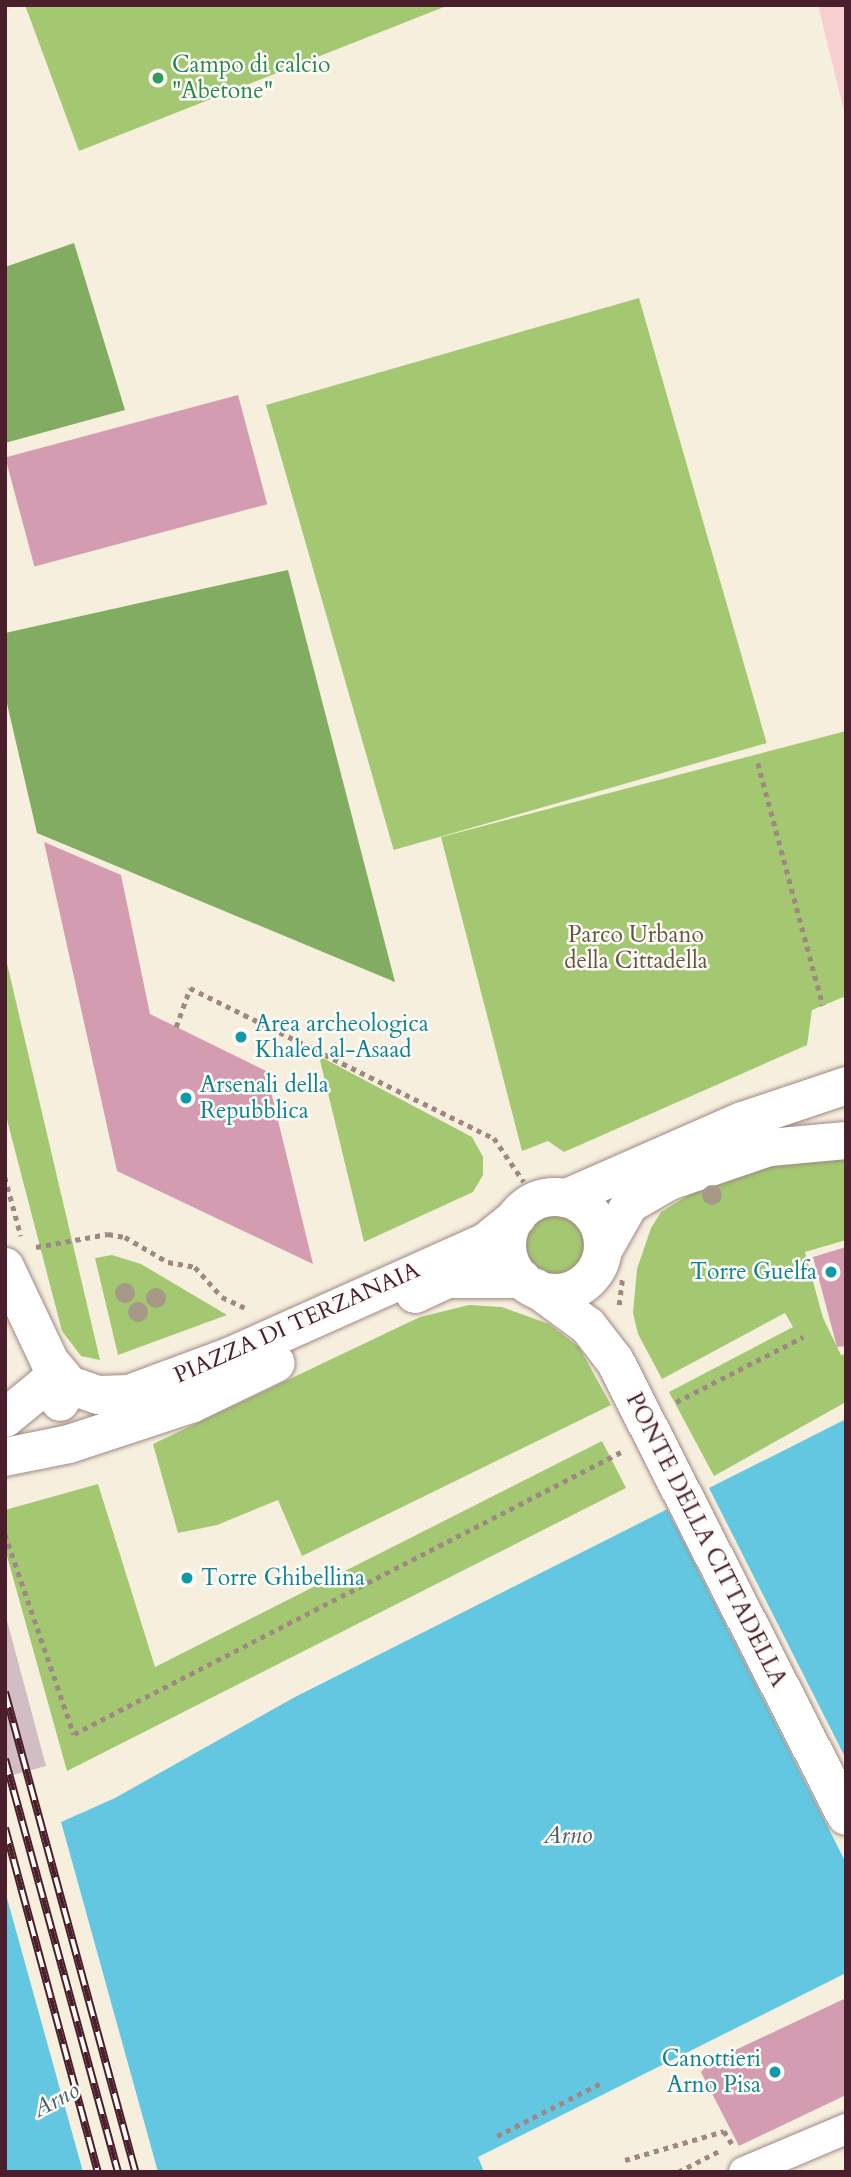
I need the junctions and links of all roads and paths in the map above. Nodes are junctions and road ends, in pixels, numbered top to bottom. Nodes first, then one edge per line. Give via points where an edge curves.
1 (758, 763) dead end
2 (823, 1005) dead end
3 (176, 1027) dead end
4 (846, 1085) edge
5 (846, 1140) edge
6 (5, 1177) edge
7 (550, 1190) junction
8 (519, 1199) junction
9 (603, 1250) junction
10 (5, 1267) edge
11 (5, 1281) edge
12 (529, 1284) junction
13 (252, 1310) dead end
14 (803, 1338) dead end
15 (53, 1396) junction
16 (679, 1400) dead end
17 (5, 1418) edge
18 (129, 1426) junction
19 (5, 1440) edge
20 (5, 1457) edge
21 (611, 1457) dead end
22 (5, 1534) edge
23 (846, 1816) edge
24 (603, 2082) dead end
25 (846, 2129) edge
26 (497, 2136) dead end
27 (625, 2160) dead end
28 (678, 2172) edge
29 (744, 2172) edge

1 - 2 path
3 - 8 path via 190,988 494,1138
4 - 7 street
5 - 9 street via 769,1147 669,1181 625,1208
6 - 13 path via 24,1250 108,1234 125,1237 168,1262 195,1267 222,1297
7 - 8 path
7 - 8 main road via 533,1203
7 - 9 main road via 594,1216
8 - 12 main road via 508,1252
8 - 15 main road, PIAZZA DI TERZANAIA via 486,1242 231,1356 141,1391
9 - 12 main road via 596,1270 581,1285 557,1293
10 - 15 main road via 50,1362
11 - 15 main road via 13,1340
12 - 18 main road, PIAZZA DI TERZANAIA via 447,1279 191,1405
12 - 23 main road, PONTE DELLA CITTADELLA via 578,1317 606,1348
14 - 16 path
15 - 17 main road
15 - 18 main road via 88,1426
15 - 19 main road via 32,1430
18 - 20 main road, PIAZZA DI TERZANAIA
21 - 22 path via 74,1734
24 - 26 path
25 - 29 street
27 - 28 path via 724,2131 732,2144

